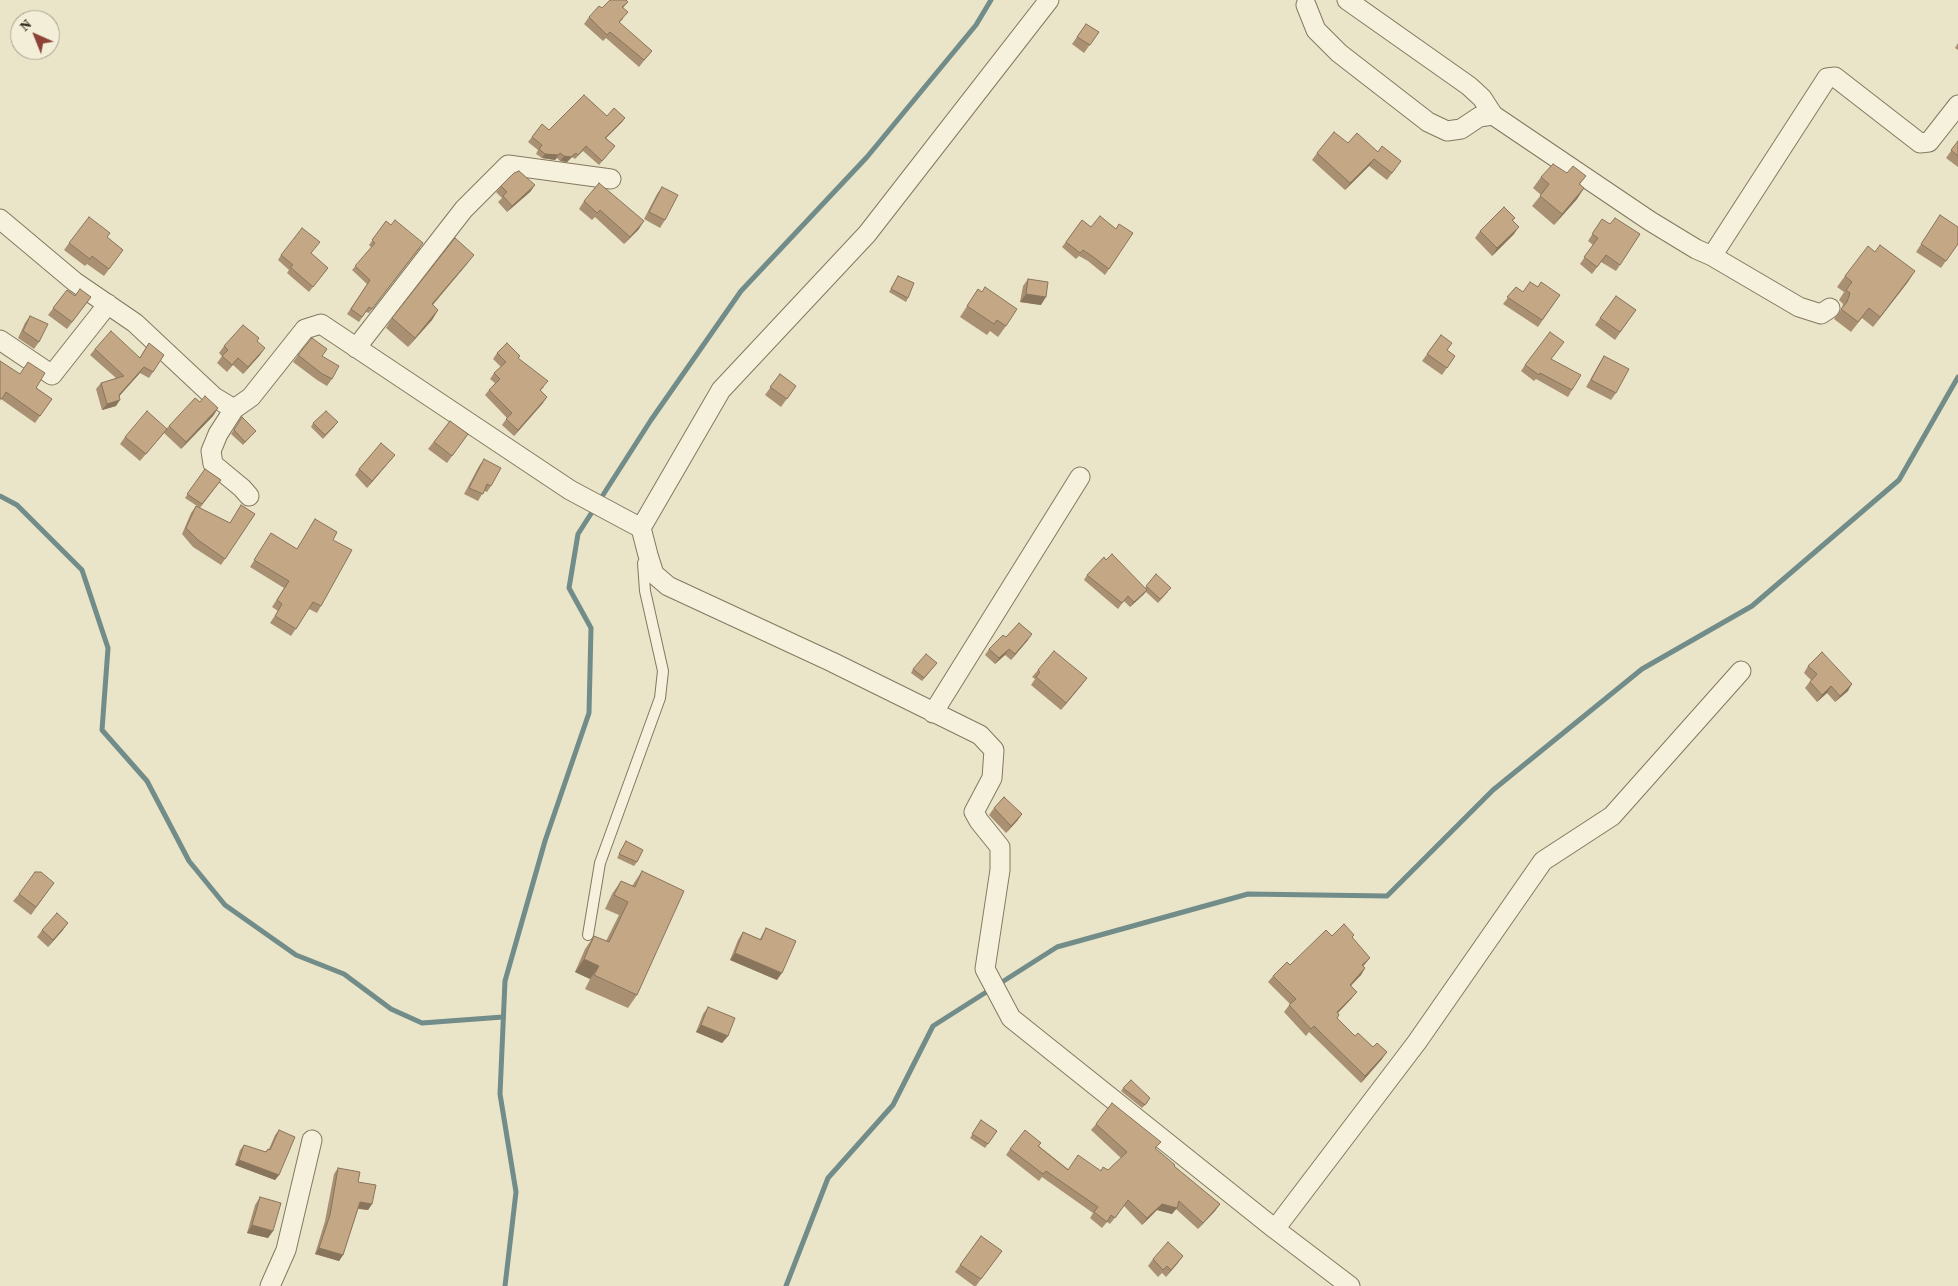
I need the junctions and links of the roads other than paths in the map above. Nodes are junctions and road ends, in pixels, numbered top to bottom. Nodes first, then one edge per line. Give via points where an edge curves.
1 (1049, 0) edge
2 (1347, 0) edge
3 (1307, 2) edge
4 (1958, 105) edge
5 (1493, 115) junction
6 (611, 179) dead end
7 (0, 219) edge
8 (1712, 256) junction
9 (108, 304) junction
10 (1830, 308) dead end
11 (0, 340) edge
12 (356, 348) junction
13 (234, 409) junction
14 (1080, 477) dead end
15 (249, 496) dead end
16 (641, 528) junction
17 (648, 555) junction
18 (1741, 671) dead end
19 (933, 713) junction
20 (588, 935) dead end
21 (312, 1140) dead end
22 (1275, 1229) junction
23 (270, 1286) edge
24 (1350, 1286) edge

1 - 16 street via 867,234 721,390
2 - 5 street via 1469,86
3 - 5 street via 1316,30 1340,53 1428,122 1447,131 1460,129 1479,117
4 - 8 street via 1929,142 1920,142 1836,77 1827,78
5 - 8 street via 1650,221
6 - 12 street via 508,165 464,209
7 - 9 street via 75,282
8 - 10 street via 1799,307 1820,314
9 - 11 street via 52,375
9 - 13 street via 135,323 214,397
12 - 13 street via 321,324 305,329 251,397
12 - 16 street via 570,490
13 - 15 street via 210,451 213,464
14 - 19 street
16 - 17 street
17 - 19 street via 654,574 668,586
17 - 20 lane via 643,563 645,591 664,672 660,698 600,863
18 - 22 street via 1612,816 1543,861 1417,1042
19 - 22 street via 980,736 994,750 992,778 974,812 1000,847 1000,870 985,969 1011,1018
21 - 23 street via 286,1250
22 - 24 street

